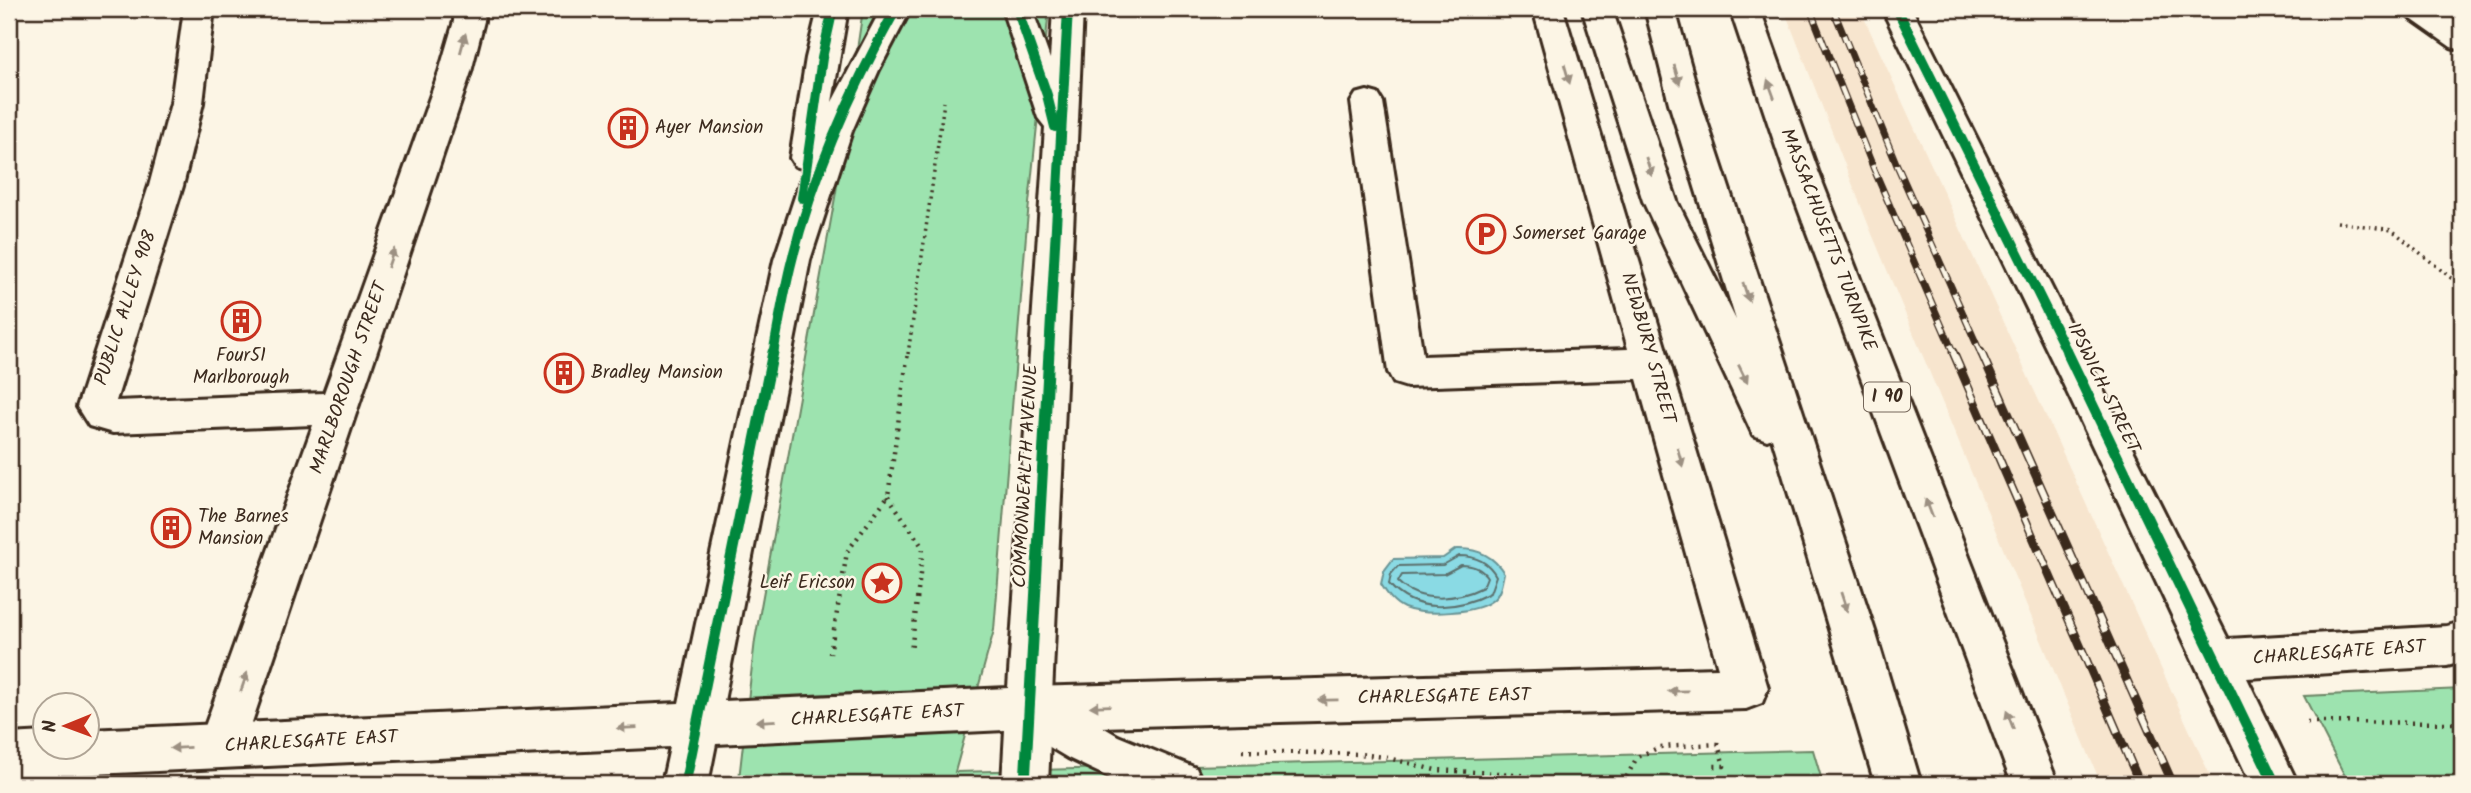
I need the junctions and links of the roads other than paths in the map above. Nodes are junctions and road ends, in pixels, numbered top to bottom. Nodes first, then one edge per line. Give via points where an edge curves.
1 (199, 9) edge
2 (470, 9) edge
3 (833, 9) edge
4 (895, 9) edge
5 (1017, 9) edge
6 (1068, 9) edge
7 (1548, 9) edge
8 (1597, 9) edge
9 (1660, 9) edge
10 (1745, 9) edge
11 (1897, 9) edge
12 (2418, 9) edge
13 (2462, 40) edge
14 (1367, 102) dead end
15 (1059, 169) junction
16 (793, 260) junction
17 (1653, 363) junction
18 (339, 408) junction
19 (1827, 550) junction
20 (2462, 642) edge
21 (2215, 660) junction
22 (1746, 688) joint
23 (1030, 708) junction
24 (696, 725) junction
25 (221, 746) junction
26 (9, 755) edge
27 (1161, 777) edge
28 (685, 784) edge
29 (1025, 784) edge
30 (1898, 784) edge
31 (2035, 784) edge
32 (2274, 784) edge

1 - 18 main road, PUBLIC ALLEY 908 via 187,103 166,186 96,407 113,417
18 -> 2 main road, MARLBOROUGH STREET via 455,72
3 - 16 main road
4 - 16 main road via 837,121
5 - 15 main road, COMMONWEALTH AVENUE via 1052,111
6 - 15 main road, COMMONWEALTH AVENUE
7 -> 17 main road, NEWBURY STREET
8 -> 19 main road via 1660,201
9 -> 19 main road via 1685,103
31 -> 10 main road, MASSACHUSETTS TURNPIKE / I 90 via 1805,183
11 - 21 main road, IPSWICH STREET
12 - 13 main road
14 - 17 main road via 1407,372
15 - 23 main road, COMMONWEALTH AVENUE
16 - 24 main road
17 -> 22 main road, NEWBURY STREET
25 -> 18 main road, MARLBOROUGH STREET
19 -> 30 main road
20 - 21 main road, CHARLESGATE EAST
21 - 32 main road, IPSWICH STREET
22 -> 23 main road, CHARLESGATE EAST
23 -> 24 main road, CHARLESGATE EAST
23 - 27 main road via 1085,746
23 - 29 main road, COMMONWEALTH AVENUE
24 -> 25 main road, CHARLESGATE EAST
24 - 28 main road
25 -> 26 main road, CHARLESGATE EAST

